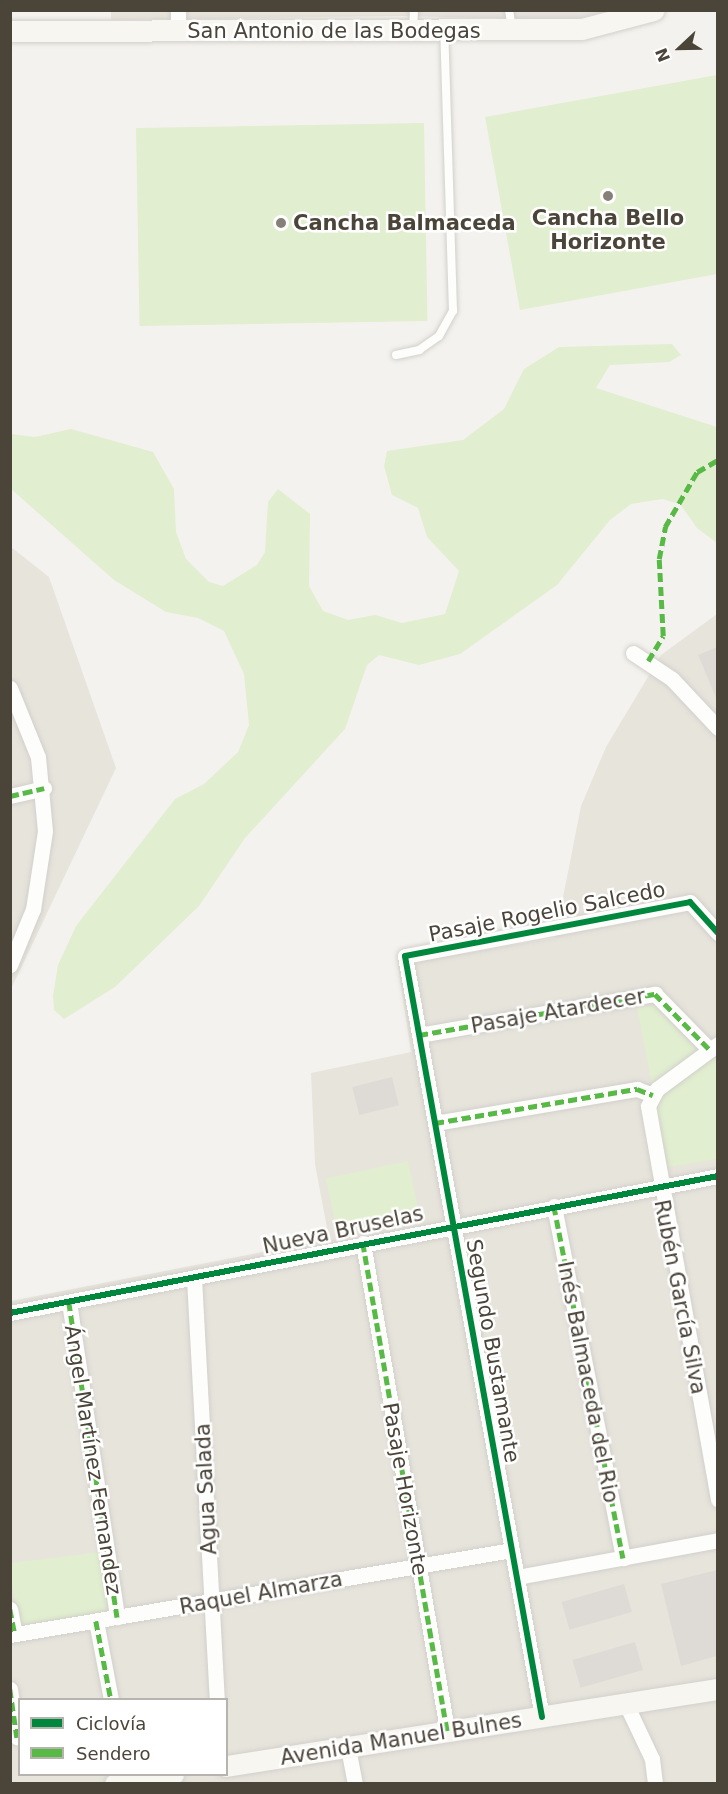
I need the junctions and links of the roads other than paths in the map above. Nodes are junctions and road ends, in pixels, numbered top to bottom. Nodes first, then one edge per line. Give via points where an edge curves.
1 (654, 10) edge
2 (178, 20) edge
3 (413, 20) edge
4 (511, 20) edge
5 (10, 31) edge
6 (444, 31) junction
7 (396, 355) dead end
8 (633, 653) dead end
9 (10, 688) edge
10 (717, 728) edge
11 (44, 788) junction
12 (10, 796) edge
13 (717, 933) edge
14 (405, 956) joint
15 (10, 965) edge
16 (419, 1035) junction
17 (714, 1047) edge
18 (652, 1095) junction
19 (435, 1123) junction
20 (717, 1176) edge
21 (659, 1187) junction
22 (554, 1206) junction
23 (453, 1225) junction
24 (363, 1243) junction
25 (194, 1278) junction
26 (69, 1302) junction
27 (10, 1313) edge
28 (717, 1500) edge
29 (717, 1540) edge
30 (512, 1550) junction
31 (622, 1558) junction
32 (418, 1567) junction
33 (517, 1577) junction
34 (212, 1601) junction
35 (10, 1609) edge
36 (117, 1617) junction
37 (96, 1621) junction
38 (13, 1635) edge
39 (10, 1689) edge
40 (717, 1689) edge
41 (111, 1698) edge
42 (217, 1698) edge
43 (626, 1704) junction
44 (542, 1717) junction
45 (448, 1734) junction
46 (18, 1737) dead end
47 (348, 1748) junction
48 (228, 1766) edge
49 (161, 1776) edge
50 (115, 1784) edge
51 (356, 1784) edge
52 (655, 1784) edge

1 - 4 street, San Antonio de las Bodegas via 601,27
2 - 3 street, San Antonio de las Bodegas
2 - 5 street, San Antonio de las Bodegas
3 - 6 street, San Antonio de las Bodegas
4 - 6 street, San Antonio de las Bodegas
6 - 7 lane via 453,310 439,336 419,350
8 - 10 street via 672,679
9 - 11 street via 31,731
11 - 12 street
11 - 15 street via 39,882
13 - 14 street, Pasaje Rogelio Salcedo via 690,902
14 - 16 street, Segundo Bustamante
16 - 17 street, Pasaje Atardecer via 655,994
16 - 19 street, Segundo Bustamante
17 - 18 street
18 - 19 street via 637,1089
18 - 21 street, Rubén García Silva via 648,1106
19 - 23 street, Segundo Bustamante
20 - 21 street, Nueva Bruselas
21 - 22 street, Nueva Bruselas
21 - 28 street, Rubén García Silva
22 - 23 street, Nueva Bruselas
22 - 31 street, Inés Balmaceda del Rio
23 - 24 street, Nueva Bruselas
23 - 30 street, Segundo Bustamante
24 - 25 street, Nueva Bruselas
24 - 32 street, Pasaje Horizonte
25 - 26 street, Nueva Bruselas
25 - 34 street, Agua Salada
26 - 27 street, Nueva Bruselas
26 - 36 street, Ángel Martínez Fernandez
29 - 31 street
30 - 32 street, Raquel Almarza
30 - 33 street, Segundo Bustamante
31 - 33 street
32 - 34 street, Raquel Almarza
32 - 45 street, Pasaje Horizonte
33 - 44 street, Segundo Bustamante
34 - 36 street, Raquel Almarza
34 - 42 street, Agua Salada
35 - 38 street
36 - 37 street, Raquel Almarza
37 - 38 street, Raquel Almarza
37 - 41 street, Ángel Martínez Fernandez
39 - 46 street
40 - 43 street, Avenida Manuel Bulnes
43 - 44 street, Avenida Manuel Bulnes
43 - 52 street via 652,1759
44 - 45 street, Avenida Manuel Bulnes
45 - 47 street, Avenida Manuel Bulnes
47 - 48 street, Avenida Manuel Bulnes
47 - 51 street
49 - 50 street

